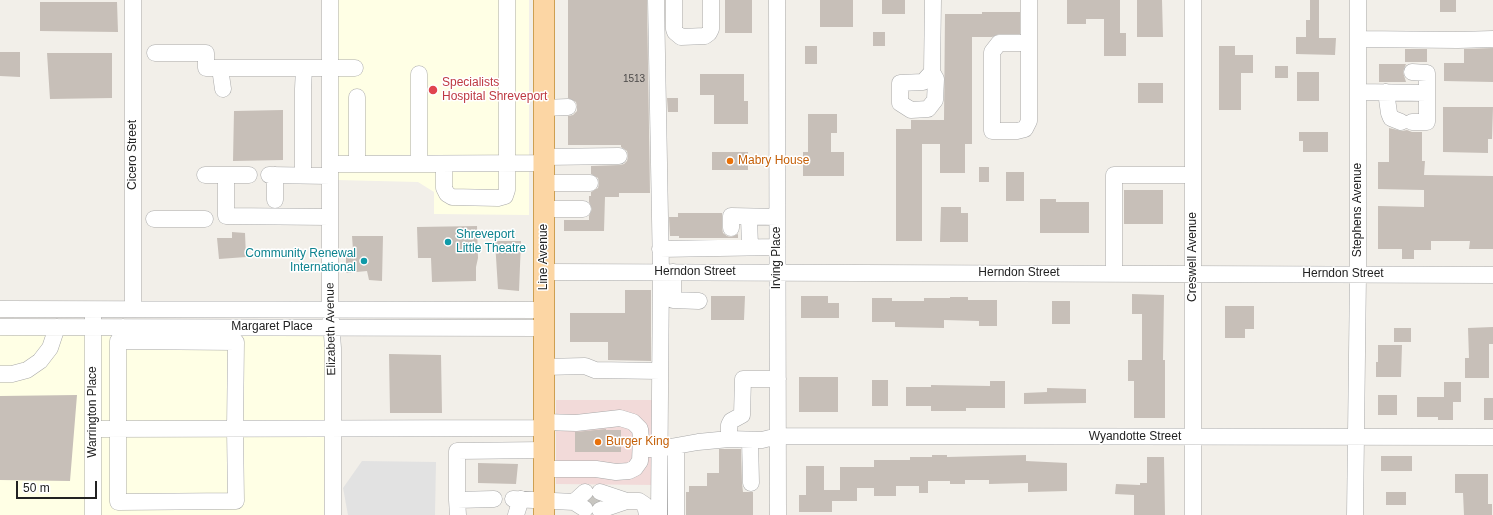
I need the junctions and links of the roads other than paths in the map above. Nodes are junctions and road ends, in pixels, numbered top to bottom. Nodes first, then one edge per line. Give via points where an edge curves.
1 (133, 0) edge
2 (330, 0) edge
3 (507, 0) edge
4 (544, 0) edge
5 (656, 0) edge
6 (674, 0) edge
7 (711, 0) edge
8 (777, 0) edge
9 (933, 0) edge
10 (1029, 0) edge
11 (1193, 0) edge
12 (1358, 0) edge
13 (1358, 39) junction
14 (1493, 39) edge
15 (1029, 43) junction
16 (155, 53) dead end
17 (220, 68) junction
18 (304, 68) junction
19 (330, 68) junction
20 (355, 68) dead end
21 (932, 72) dead end
22 (1412, 72) dead end
23 (419, 74) dead end
24 (223, 89) dead end
25 (1358, 92) junction
26 (1386, 92) junction
27 (1427, 92) junction
28 (357, 97) dead end
29 (568, 107) dead end
30 (544, 108) junction
31 (619, 156) dead end
32 (358, 164) junction
33 (419, 164) junction
34 (444, 164) junction
35 (507, 164) junction
36 (544, 168) junction
37 (330, 170) junction
38 (1193, 174) junction
39 (205, 175) dead end
40 (226, 175) junction
41 (249, 175) dead end
42 (303, 175) junction
43 (590, 183) dead end
44 (275, 200) dead end
45 (544, 209) junction
46 (583, 209) dead end
47 (330, 217) junction
48 (749, 217) junction
49 (777, 217) junction
50 (154, 219) dead end
51 (205, 219) dead end
52 (732, 238) junction
53 (750, 247) junction
54 (777, 247) junction
55 (660, 249) junction
56 (544, 272) junction
57 (667, 272) junction
58 (777, 273) junction
59 (1114, 273) junction
60 (1193, 273) junction
61 (1358, 274) junction
62 (1493, 275) edge
63 (699, 301) dead end
64 (0, 309) edge
65 (93, 310) junction
66 (134, 310) junction
67 (330, 310) junction
68 (544, 319) junction
69 (0, 327) edge
70 (56, 327) junction
71 (93, 327) junction
72 (332, 327) junction
73 (123, 334) junction
74 (544, 367) junction
75 (660, 371) junction
76 (0, 374) edge
77 (778, 379) junction
78 (576, 423) junction
79 (544, 425) junction
80 (93, 429) junction
81 (118, 429) junction
82 (235, 429) junction
83 (333, 429) junction
84 (778, 436) junction
85 (1193, 437) junction
86 (1355, 437) junction
87 (1493, 437) edge
88 (729, 439) junction
89 (750, 440) junction
90 (676, 446) junction
91 (641, 449) junction
92 (659, 449) junction
93 (118, 457) junction
94 (93, 458) junction
95 (544, 460) junction
96 (596, 469) junction
97 (751, 483) dead end
98 (494, 499) dead end
99 (128, 508) edge
100 (457, 508) edge
101 (544, 508) edge
102 (93, 515) edge
103 (333, 515) edge
104 (516, 515) edge
105 (647, 515) edge
106 (659, 515) edge
107 (676, 515) edge
108 (778, 515) edge
109 (1193, 515) edge
110 (1355, 515) edge

1 - 66 street, Cicero Street
2 - 19 street, Elizabeth Avenue
3 - 35 street
4 - 30 main road, Line Avenue
5 - 55 street
6 - 7 street via 674,28 681,37 705,36 709,33
8 - 49 street, Irving Place
9 - 21 street
10 - 15 street
11 - 38 street, Creswell Avenue
12 - 13 street, Stephens Avenue
13 - 14 street
13 - 25 street, Stephens Avenue
15 - 15 street via 1029,122 1025,129 1017,131 992,131 992,52 999,43
16 - 17 street via 206,53 206,68
17 - 18 street
17 - 24 street
18 - 19 street
18 - 42 street
19 - 20 street
19 - 37 street, Elizabeth Avenue
22 - 27 street via 1427,73
23 - 33 street
25 - 26 street
25 - 61 street, Stephens Avenue
26 - 27 street
26 - 27 street via 1391,118 1407,122 1427,122
28 - 32 street
29 - 30 street
30 - 36 main road, Line Avenue
31 - 36 street
32 - 33 street
32 - 37 street
33 - 34 street
34 - 35 street
34 - 35 street via 444,188 447,194 452,197 498,198 505,196 507,190
35 - 36 street
36 - 43 street
36 - 45 main road, Line Avenue
37 - 42 street
37 - 47 street, Elizabeth Avenue
38 - 59 street via 1114,174
38 - 60 street, Creswell Avenue
39 - 40 street
40 - 41 street
40 - 47 street via 226,216
42 - 44 street via 272,175
45 - 46 street
45 - 56 main road, Line Avenue
47 - 67 street, Elizabeth Avenue
48 - 49 street
48 - 52 street via 731,216
48 - 53 street
49 - 54 street, Irving Place
50 - 51 street
52 - 53 street
52 - 55 street
53 - 54 street
54 - 58 street, Irving Place
55 - 57 street
56 - 57 street, Herndon Street
56 - 68 main road, Line Avenue
57 - 58 street, Herndon Street
57 - 63 street via 673,300
57 - 75 street
58 - 59 street, Herndon Street
58 - 77 street, Irving Place
59 - 60 street, Herndon Street
60 - 61 street, Herndon Street
60 - 85 street, Creswell Avenue
61 - 62 street, Herndon Street
61 - 86 street, Stephens Avenue
64 - 65 street, Margaret Place
65 - 66 street, Margaret Place
65 - 71 street, Warrington Place
66 - 67 street, Margaret Place
67 - 68 street, Margaret Place
67 - 72 street, Elizabeth Avenue
68 - 72 street, Margaret Place
68 - 74 main road, Line Avenue
69 - 70 street, Margaret Place
70 - 71 street, Margaret Place
70 - 76 street via 50,348 40,361 27,370
71 - 73 street, Margaret Place
71 - 80 street, Warrington Place
72 - 73 street, Margaret Place
72 - 83 street, Elizabeth Avenue
73 - 81 street via 118,342
73 - 82 street via 236,342
74 - 75 street via 585,366 595,370
74 - 79 main road, Line Avenue
75 - 92 street
77 - 84 street, Irving Place
77 - 88 street via 743,379 742,415 731,421
78 - 79 street
78 - 91 street via 620,418 633,422 640,429
78 - 96 street via 582,426 623,426 632,435 633,455 630,461 624,466
79 - 83 street
79 - 95 main road, Line Avenue
80 - 81 street
80 - 94 street, Warrington Place
81 - 82 street
81 - 93 street
82 - 83 street
82 - 99 street via 236,501
83 - 103 street, Elizabeth Avenue
84 - 85 street, Wyandotte Street
84 - 89 street, Wyandotte Street
84 - 108 street, Irving Place
85 - 86 street, Wyandotte Street
85 - 109 street, Creswell Avenue
86 - 87 street, Wyandotte Street
86 - 110 street, Stephens Avenue
88 - 89 street, Wyandotte Street
88 - 90 street, Wyandotte Street
89 - 97 street
90 - 92 street, Wyandotte Street
90 - 107 street
91 - 92 street, Wyandotte Street
91 - 96 street via 640,461 629,471
92 - 106 street
93 - 94 street
93 - 99 street via 118,502
94 - 102 street, Warrington Place
95 - 96 street
95 - 100 street via 457,451
95 - 101 main road, Line Avenue
98 - 100 street
101 - 104 street via 517,499
101 - 105 street via 591,501 639,501 645,505

